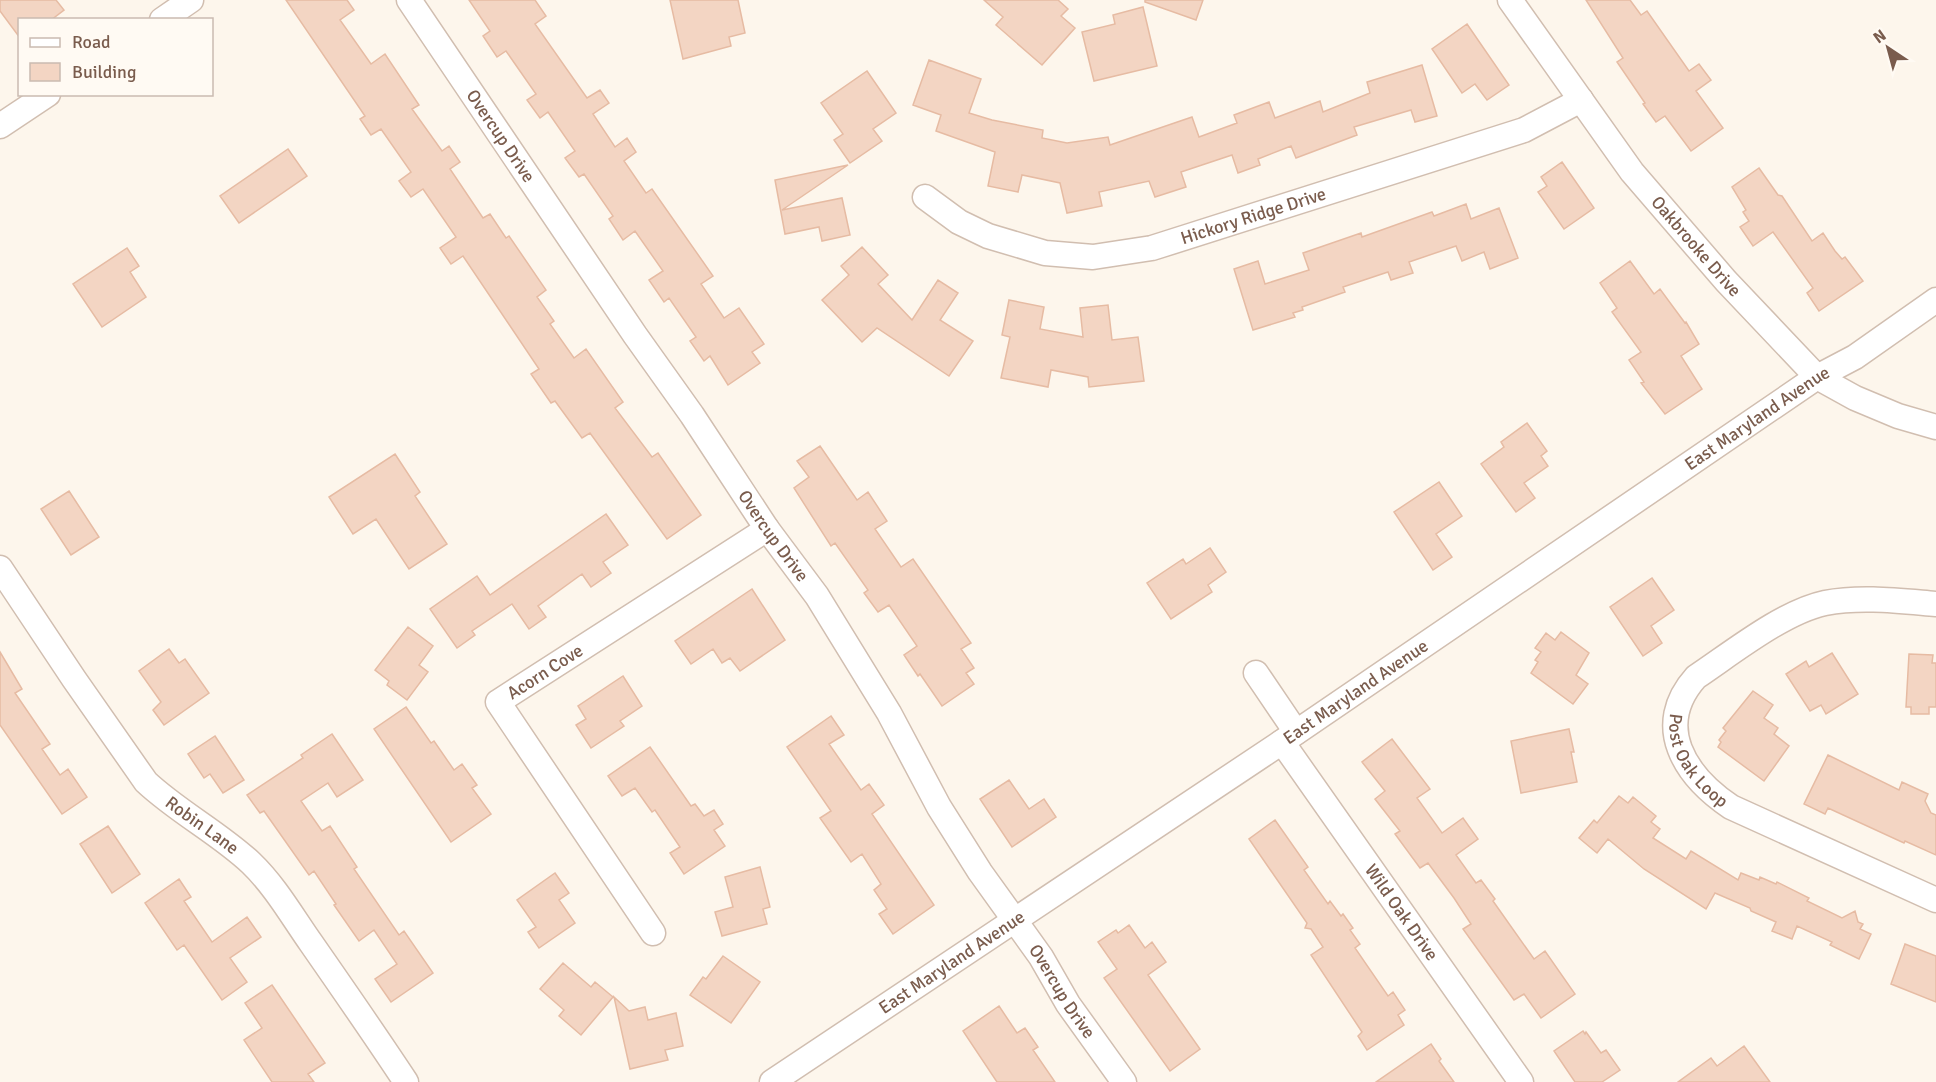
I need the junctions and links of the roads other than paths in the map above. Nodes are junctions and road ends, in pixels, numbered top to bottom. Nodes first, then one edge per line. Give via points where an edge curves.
1 (191, 0) edge
2 (408, 0) edge
3 (1510, 0) edge
4 (165, 18) edge
5 (45, 96) edge
6 (1581, 100) junction
7 (0, 126) edge
8 (925, 197) dead end
9 (1936, 300) edge
10 (1817, 377) junction
11 (1936, 427) edge
12 (767, 529) junction
13 (0, 568) edge
14 (1936, 604) edge
15 (1256, 674) dead end
16 (1289, 737) junction
17 (1936, 900) edge
18 (1014, 920) junction
19 (652, 933) dead end
20 (406, 1082) edge
21 (772, 1082) edge
22 (1124, 1082) edge
23 (1521, 1082) edge

1 - 4 street
2 - 12 street, Overcup Drive
3 - 6 street, Oakbrooke Drive
5 - 7 street
6 - 8 street, Hickory Ridge Drive via 1524,130 1152,248 1093,257 1045,253 988,236 958,222
6 - 10 street, Oakbrooke Drive via 1632,172 1726,281
9 - 10 street, East Maryland Avenue via 1855,357
10 - 11 street, Oakbrooke Drive via 1887,412
10 - 16 street, East Maryland Avenue
12 - 18 street, Overcup Drive via 850,647 939,807
12 - 19 street, Acorn Cove via 498,702
13 - 20 street, Robin Lane via 146,782 262,875
14 - 17 street, Post Oak Loop via 1877,599 1825,603 1790,615 1696,677 1678,704 1674,723 1678,745 1691,770 1716,797
15 - 16 street, Wild Oak Drive
16 - 18 street, East Maryland Avenue
16 - 23 street, Wild Oak Drive
18 - 21 street, East Maryland Avenue
18 - 22 street, Overcup Drive

